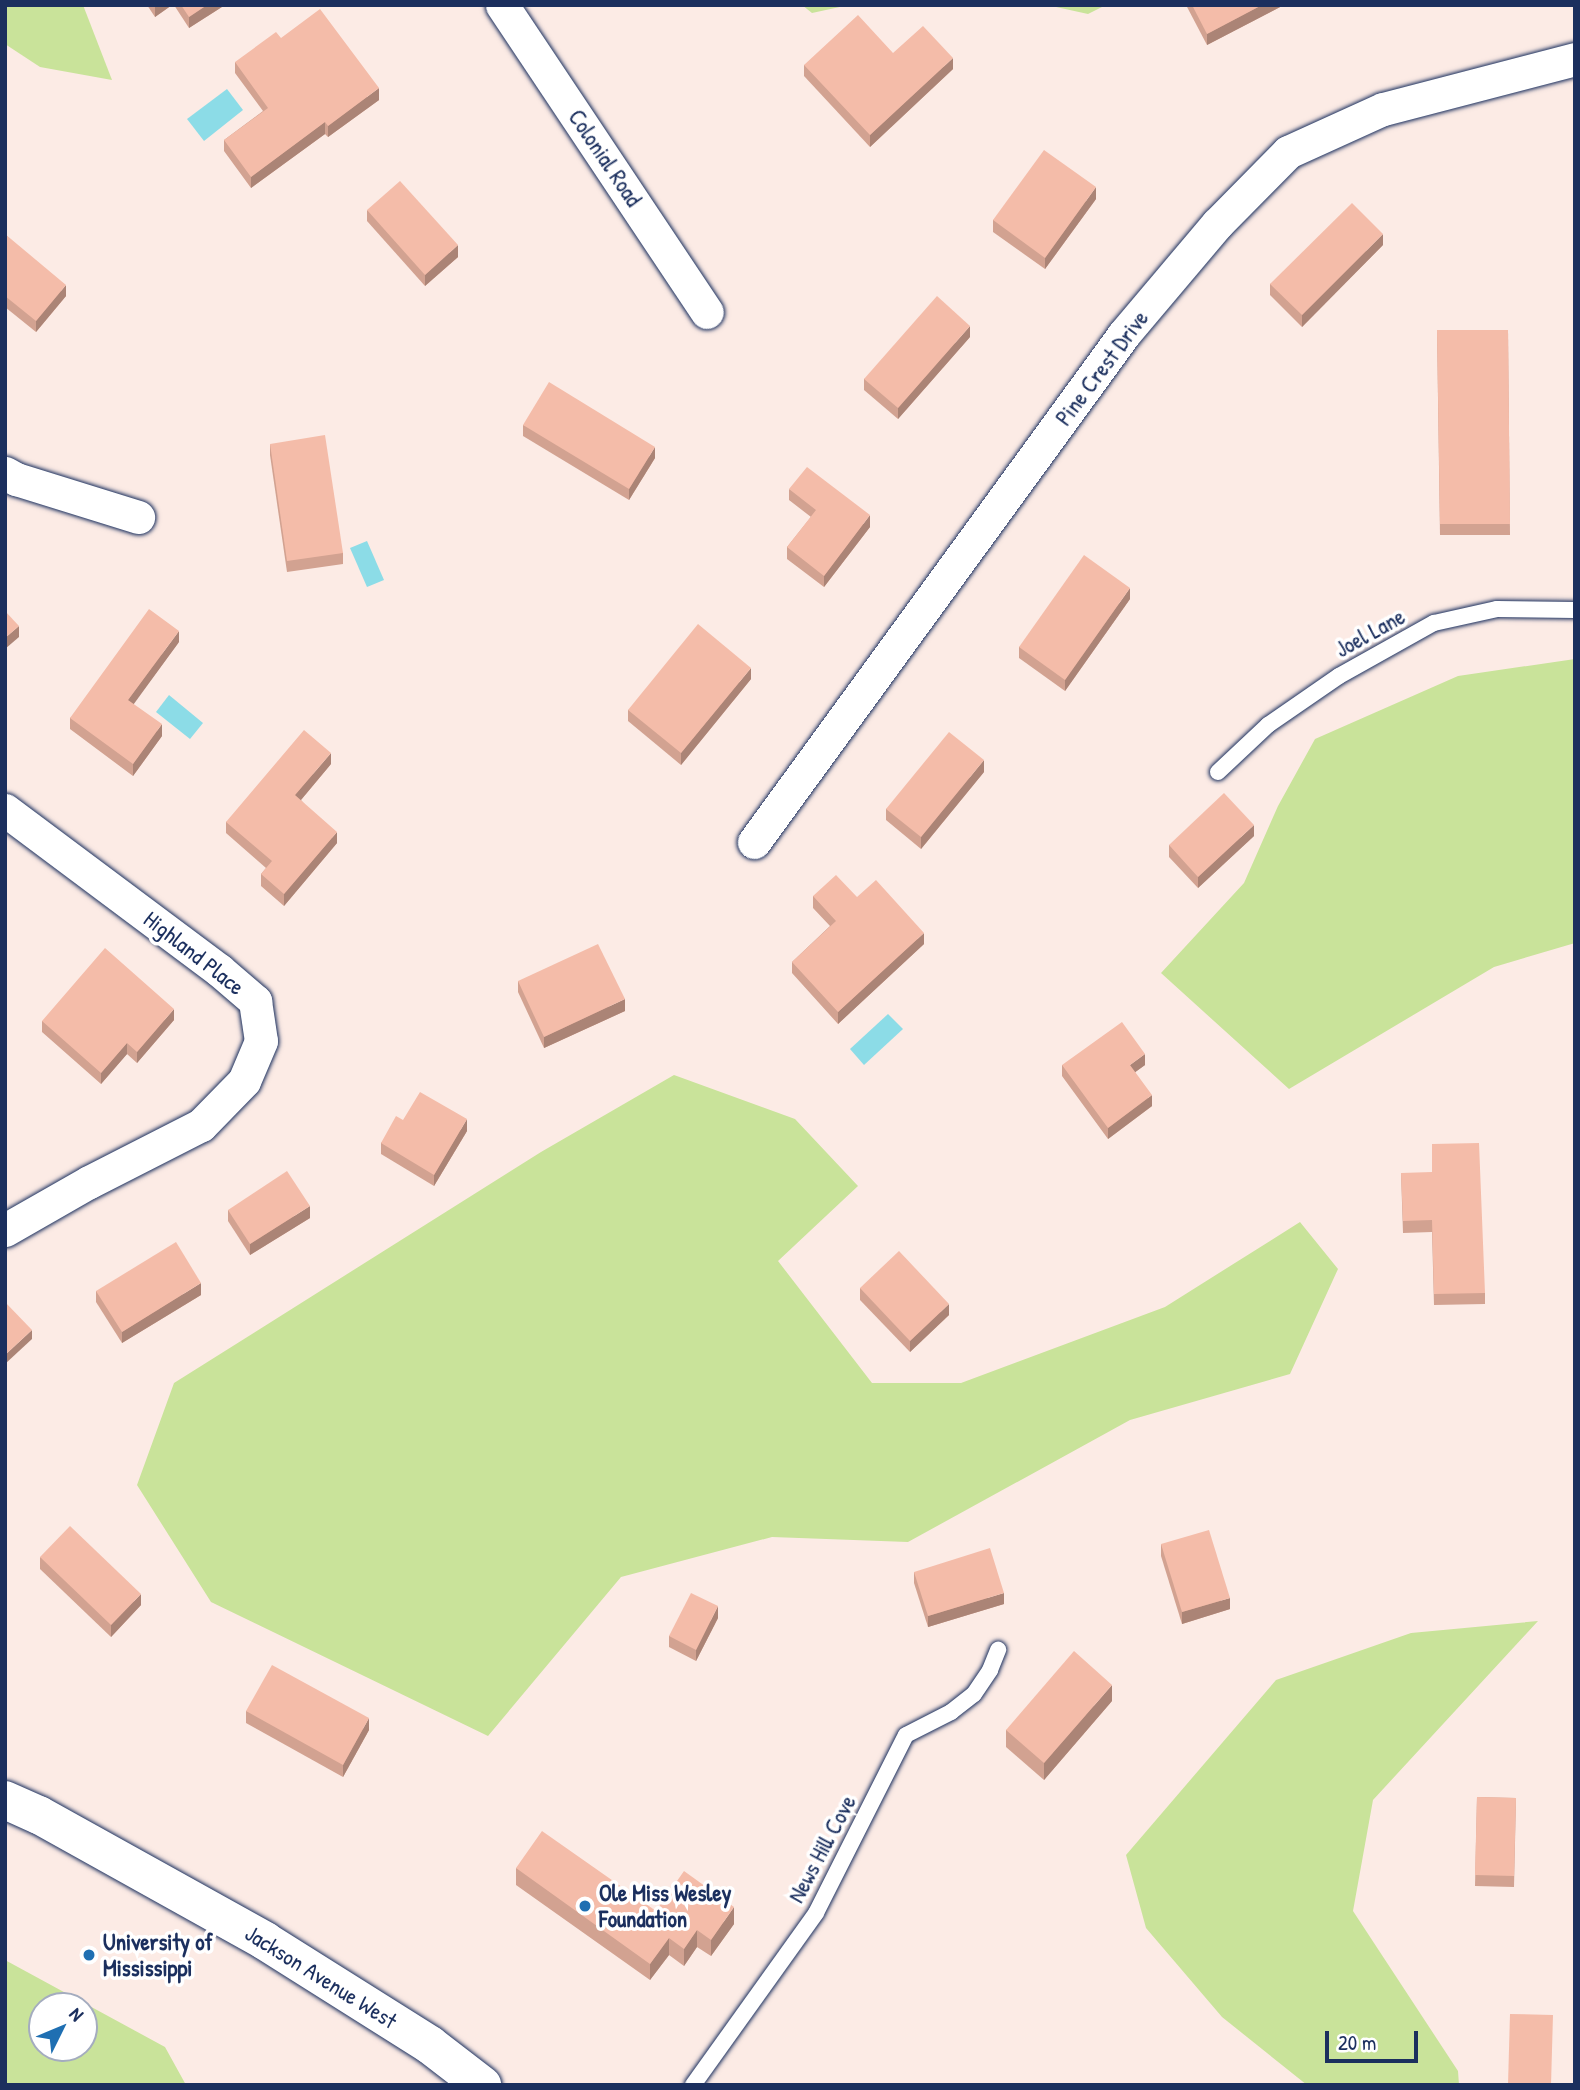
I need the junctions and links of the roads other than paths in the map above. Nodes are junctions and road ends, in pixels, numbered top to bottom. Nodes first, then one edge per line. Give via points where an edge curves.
1 (502, 5) edge
2 (1575, 59) edge
3 (707, 312) dead end
4 (5, 473) edge
5 (138, 517) dead end
6 (1575, 610) edge
7 (1218, 772) dead end
8 (5, 810) edge
9 (754, 842) dead end
10 (5, 1230) edge
11 (998, 1650) dead end
12 (5, 1800) edge
13 (482, 2085) edge
14 (692, 2085) edge

1 - 3 street, Colonial Road
2 - 9 street, Pine Crest Drive via 1383,109 1288,152 1217,224 1124,334
4 - 5 street
6 - 7 lane, Joel Lane via 1497,609 1434,623 1339,676 1268,725
8 - 10 street, Highland Place via 255,1001 261,1041 244,1081 201,1125
11 - 14 lane, News Hill Cove via 974,1694 951,1712 906,1735 816,1913
12 - 13 main road, Jackson Avenue West via 265,1941 430,2045

